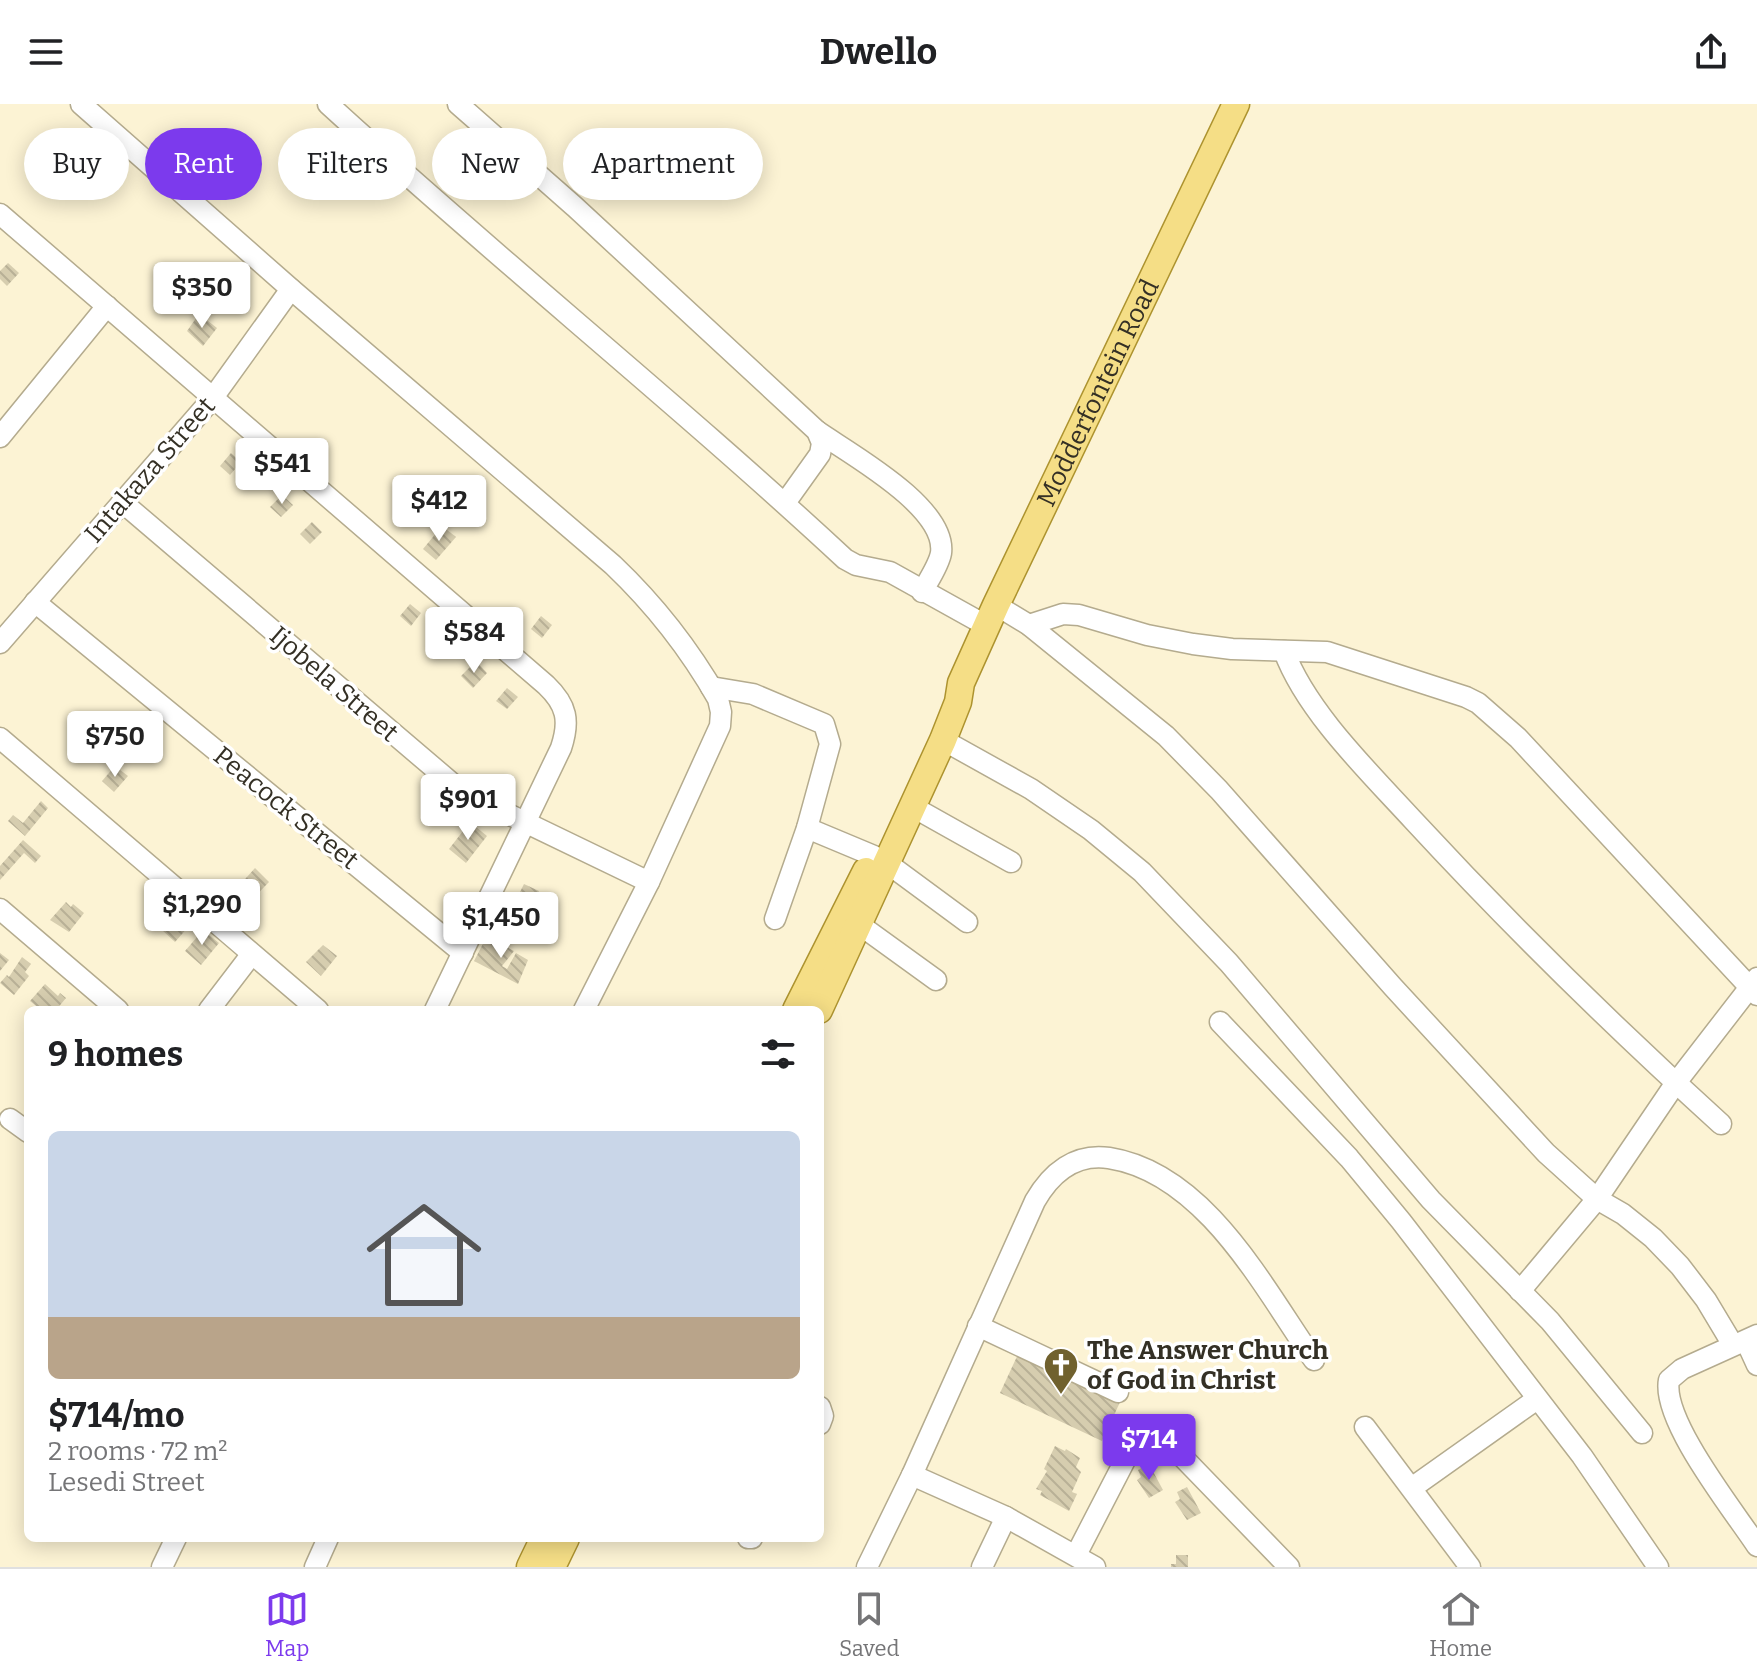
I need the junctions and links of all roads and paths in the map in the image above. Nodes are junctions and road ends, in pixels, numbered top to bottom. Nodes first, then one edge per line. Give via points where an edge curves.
1 (81, 104) edge
2 (328, 104) edge
3 (458, 104) edge
4 (1236, 104) edge
5 (3, 221) edge
6 (291, 289) junction
7 (107, 306) junction
8 (212, 399) junction
9 (817, 431) junction
10 (0, 437) edge
11 (122, 502) junction
12 (785, 503) junction
13 (922, 592) junction
14 (35, 602) junction
15 (992, 616) junction
16 (1029, 625) junction
17 (0, 643) edge
18 (1284, 651) junction
19 (961, 683) junction
20 (711, 687) junction
21 (0, 738) edge
22 (943, 740) junction
23 (913, 807) junction
24 (524, 822) junction
25 (807, 828) junction
26 (880, 860) junction
27 (1011, 862) dead end
28 (649, 882) junction
29 (0, 909) edge
30 (775, 919) dead end
31 (967, 922) dead end
32 (860, 925) junction
33 (463, 953) junction
34 (251, 955) junction
35 (936, 980) dead end
36 (1755, 987) edge
37 (113, 1006) edge
38 (212, 1006) edge
39 (313, 1006) edge
40 (437, 1006) edge
41 (586, 1006) edge
42 (798, 1006) edge
43 (821, 1006) edge
44 (1220, 1022) dead end
45 (1675, 1084) junction
46 (10, 1119) dead end
47 (1721, 1124) dead end
48 (24, 1129) edge
49 (1597, 1199) junction
50 (1520, 1291) junction
51 (978, 1326) junction
52 (1746, 1340) edge
53 (1314, 1360) dead end
54 (1757, 1365) edge
55 (1118, 1392) dead end
56 (1537, 1399) junction
57 (1365, 1427) dead end
58 (1642, 1433) dead end
59 (912, 1475) junction
60 (1413, 1487) junction
61 (1006, 1517) junction
62 (174, 1542) edge
63 (326, 1542) edge
64 (542, 1542) edge
65 (564, 1542) edge
66 (1757, 1546) edge
67 (1076, 1555) junction
68 (162, 1567) edge
69 (315, 1567) edge
70 (530, 1567) edge
71 (552, 1567) edge
72 (867, 1567) edge
73 (982, 1567) edge
74 (1095, 1567) edge
75 (1289, 1567) edge
76 (1470, 1567) edge
77 (1658, 1567) edge

1 - 6 street
2 - 12 street
3 - 9 street
4 - 15 main road, Modderfontein Road
5 - 7 street
6 - 8 street, Intakaza Street
6 - 20 street via 640,590
7 - 8 street
7 - 10 street
8 - 11 street, Intakaza Street
8 - 24 street via 558,697 567,729
9 - 12 street via 820,454
9 - 13 street via 906,494 938,530 941,553
11 - 14 street, Intakaza Street
11 - 24 street, Ijobela Street via 432,768
12 - 13 street via 845,559 890,572
13 - 15 street
14 - 17 street, Intakaza Street
14 - 33 street, Peacock Street
15 - 16 street
15 - 19 main road, Modderfontein Road
16 - 18 street via 1063,614 1079,615 1193,644
16 - 49 street via 1166,736 1546,1153
18 - 36 street via 1351,658 1478,703 1518,738
18 - 45 street via 1309,697 1362,765 1516,930
19 - 22 main road, Modderfontein Road
19 - 26 main road, Modderfontein Road via 937,718
20 - 25 street via 753,694 824,724 830,744
20 - 28 street via 721,712 720,726
21 - 34 street
22 - 23 main road, Modderfontein Road
22 - 50 street via 1031,789 1142,872 1229,963 1431,1200
23 - 26 main road, Modderfontein Road
23 - 27 street
24 - 28 street, Ijobela Street
24 - 33 street
25 - 26 street
25 - 30 street
26 - 31 street
26 - 32 main road, Modderfontein Road
26 - 42 main road, Modderfontein Road
28 - 41 street
29 - 37 street
32 - 35 street
32 - 43 main road, Modderfontein Road
33 - 40 street
34 - 38 street
34 - 39 street
36 - 45 street
44 - 56 street via 1358,1169
45 - 47 street
45 - 49 street
46 - 48 street
49 - 50 street
49 - 52 street via 1653,1238
50 - 58 street
51 - 53 street via 1035,1201 1054,1174 1099,1157 1152,1171 1186,1193 1242,1256
51 - 55 street
51 - 59 street
52 - 54 street
52 - 66 street via 1675,1375 1669,1380 1669,1397 1705,1470
56 - 60 street
56 - 77 street
57 - 60 street
59 - 61 street
59 - 72 street
60 - 76 street
61 - 67 street
61 - 73 street
62 - 68 street
63 - 69 street
64 - 70 main road
65 - 71 main road
67 - 74 street
67 - 75 street via 1136,1439 1150,1432 1160,1434

